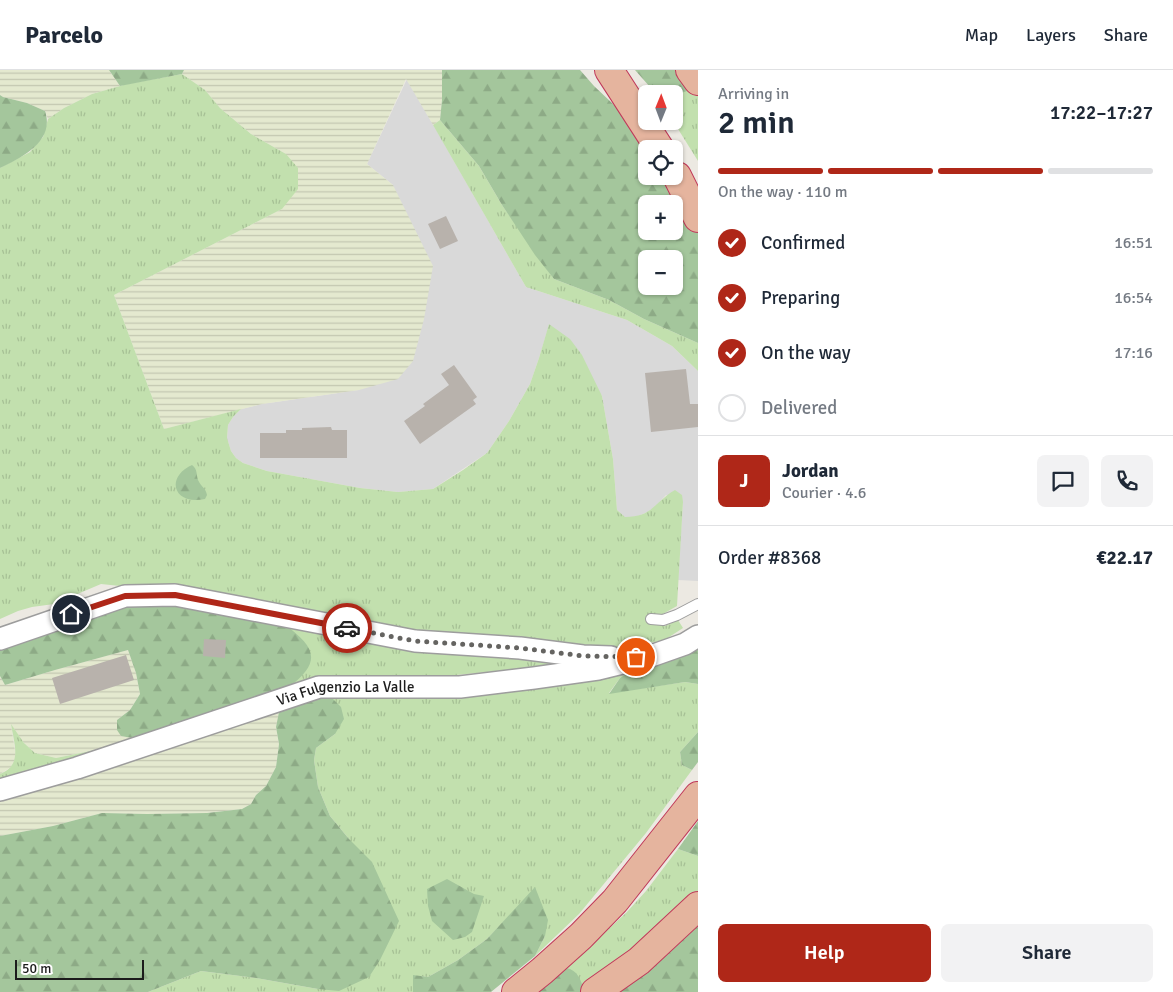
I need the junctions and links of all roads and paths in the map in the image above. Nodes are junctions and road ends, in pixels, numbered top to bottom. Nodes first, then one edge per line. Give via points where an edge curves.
1 (588, 70) edge
2 (609, 70) edge
3 (690, 70) edge
4 (698, 81) edge
5 (654, 139) edge
6 (683, 184) edge
7 (682, 185) edge
8 (698, 208) edge
9 (698, 218) edge
10 (698, 604) edge
11 (651, 619) dead end
12 (698, 636) edge
13 (0, 638) edge
14 (651, 656) junction
15 (0, 790) edge
16 (698, 796) edge
17 (698, 906) edge
18 (516, 992) edge
19 (595, 992) edge

1 - 5 highway
2 - 5 highway
3 - 4 highway
6 - 8 highway
7 - 9 highway
10 - 11 lane via 662,620
12 - 14 street, Via Fulgenzio La Valle
13 - 14 street via 125,596 175,595 415,641 583,656
14 - 15 street, Via Fulgenzio La Valle via 598,669 460,686 320,687 77,768
16 - 18 highway via 615,900 561,954
17 - 19 highway via 639,961

